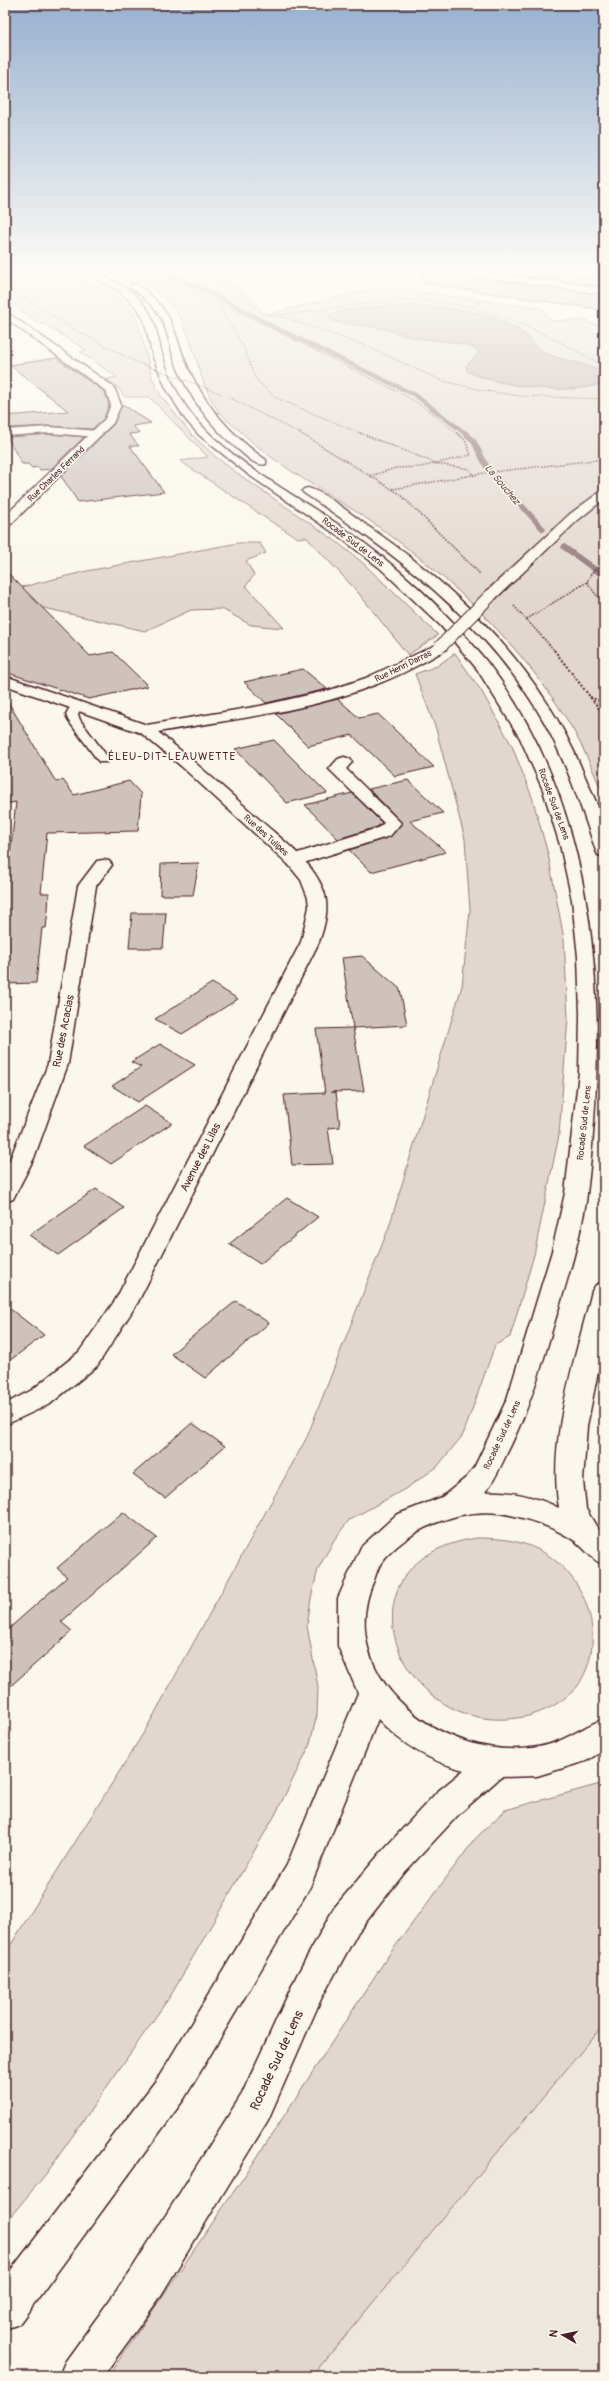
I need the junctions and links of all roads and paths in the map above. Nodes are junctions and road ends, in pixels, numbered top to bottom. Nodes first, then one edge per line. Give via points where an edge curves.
1 (95, 378) edge
2 (167, 378) edge
3 (180, 378) edge
4 (187, 378) edge
5 (255, 378) edge
6 (370, 378) edge
7 (437, 378) edge
8 (604, 399) edge
9 (5, 433) edge
10 (97, 434) junction
11 (604, 459) edge
12 (438, 464) junction
13 (273, 469) dead end
14 (369, 476) junction
15 (474, 476) junction
16 (298, 485) dead end
17 (392, 490) junction
18 (604, 493) edge
19 (5, 523) edge
20 (604, 560) edge
21 (587, 582) junction
22 (494, 592) junction
23 (604, 600) edge
24 (527, 619) junction
25 (5, 680) edge
26 (590, 697) junction
27 (604, 703) edge
28 (78, 704) junction
29 (604, 715) edge
30 (204, 720) junction
31 (146, 730) junction
32 (175, 753) junction
33 (103, 759) dead end
34 (344, 762) dead end
35 (604, 851) edge
36 (294, 860) junction
37 (103, 865) dead end
38 (5, 1194) edge
39 (604, 1291) edge
40 (5, 1415) edge
41 (451, 1505) junction
42 (595, 1543) edge
43 (373, 1693) junction
44 (604, 1733) edge
45 (495, 1763) junction
46 (5, 2310) edge
47 (79, 2376) edge

1 - 10 main road, Rue Charles Ferrand via 110,389 116,398 117,406 114,414
2 - 41 main road, Rocade Sud de Lens via 185,412 200,431 236,460 347,535 380,561 449,627 497,687 517,719 545,776 572,854 587,937 590,1022 590,1077 575,1201 559,1271 516,1409 481,1479
3 - 14 path, bridge via 222,394 294,430
4 - 13 main road via 207,412 254,457
5 - 12 path via 274,397
6 - 12 path via 431,412 465,440 471,455
7 - 8 path via 454,384 520,396
9 - 10 main road via 50,430
10 - 19 main road, Rue Charles Ferrand
11 - 15 path
12 - 14 path via 396,468
12 - 15 path via 469,469
14 - 17 path
15 - 17 path
16 - 35 main road, Rocade Sud de Lens via 404,557 463,609 496,644 550,719 584,789
17 - 22 path via 400,494 482,575
18 - 22 main road, Rue Henri Darras via 585,507
20 - 21 path
21 - 23 path via 597,596
21 - 24 path
22 - 24 path
22 - 30 main road, Rue Henri Darras, bridge via 440,647 405,667 356,688 273,708
24 - 26 path
25 - 28 main road
26 - 27 path
26 - 29 path
28 - 31 main road
28 - 33 lane via 72,714 74,720
30 - 31 main road, Rue Henri Darras
30 - 32 main road via 182,734 176,744
31 - 32 main road, Rue des Tulipes
32 - 36 main road, Rue des Tulipes
34 - 36 main road, Rue des Tulipes via 337,769 393,823 384,832
36 - 40 main road, Avenue des Lilas via 309,876 319,907 310,942 126,1302 88,1359 41,1397
37 - 38 main road, Rue des Acacias via 87,886 58,1064 23,1158
39 - 42 main road via 575,1419 571,1477 573,1508
41 - 42 main road via 497,1502 544,1512
41 - 43 main road via 406,1523 371,1555 352,1598 352,1646
43 - 45 main road via 405,1727 447,1751
43 - 46 main road via 299,1876 172,2087
44 - 45 main road via 575,1751 537,1762
45 - 47 main road, Rocade Sud de Lens via 448,1803 394,1861 346,1920 309,1987 255,2108 144,2286

